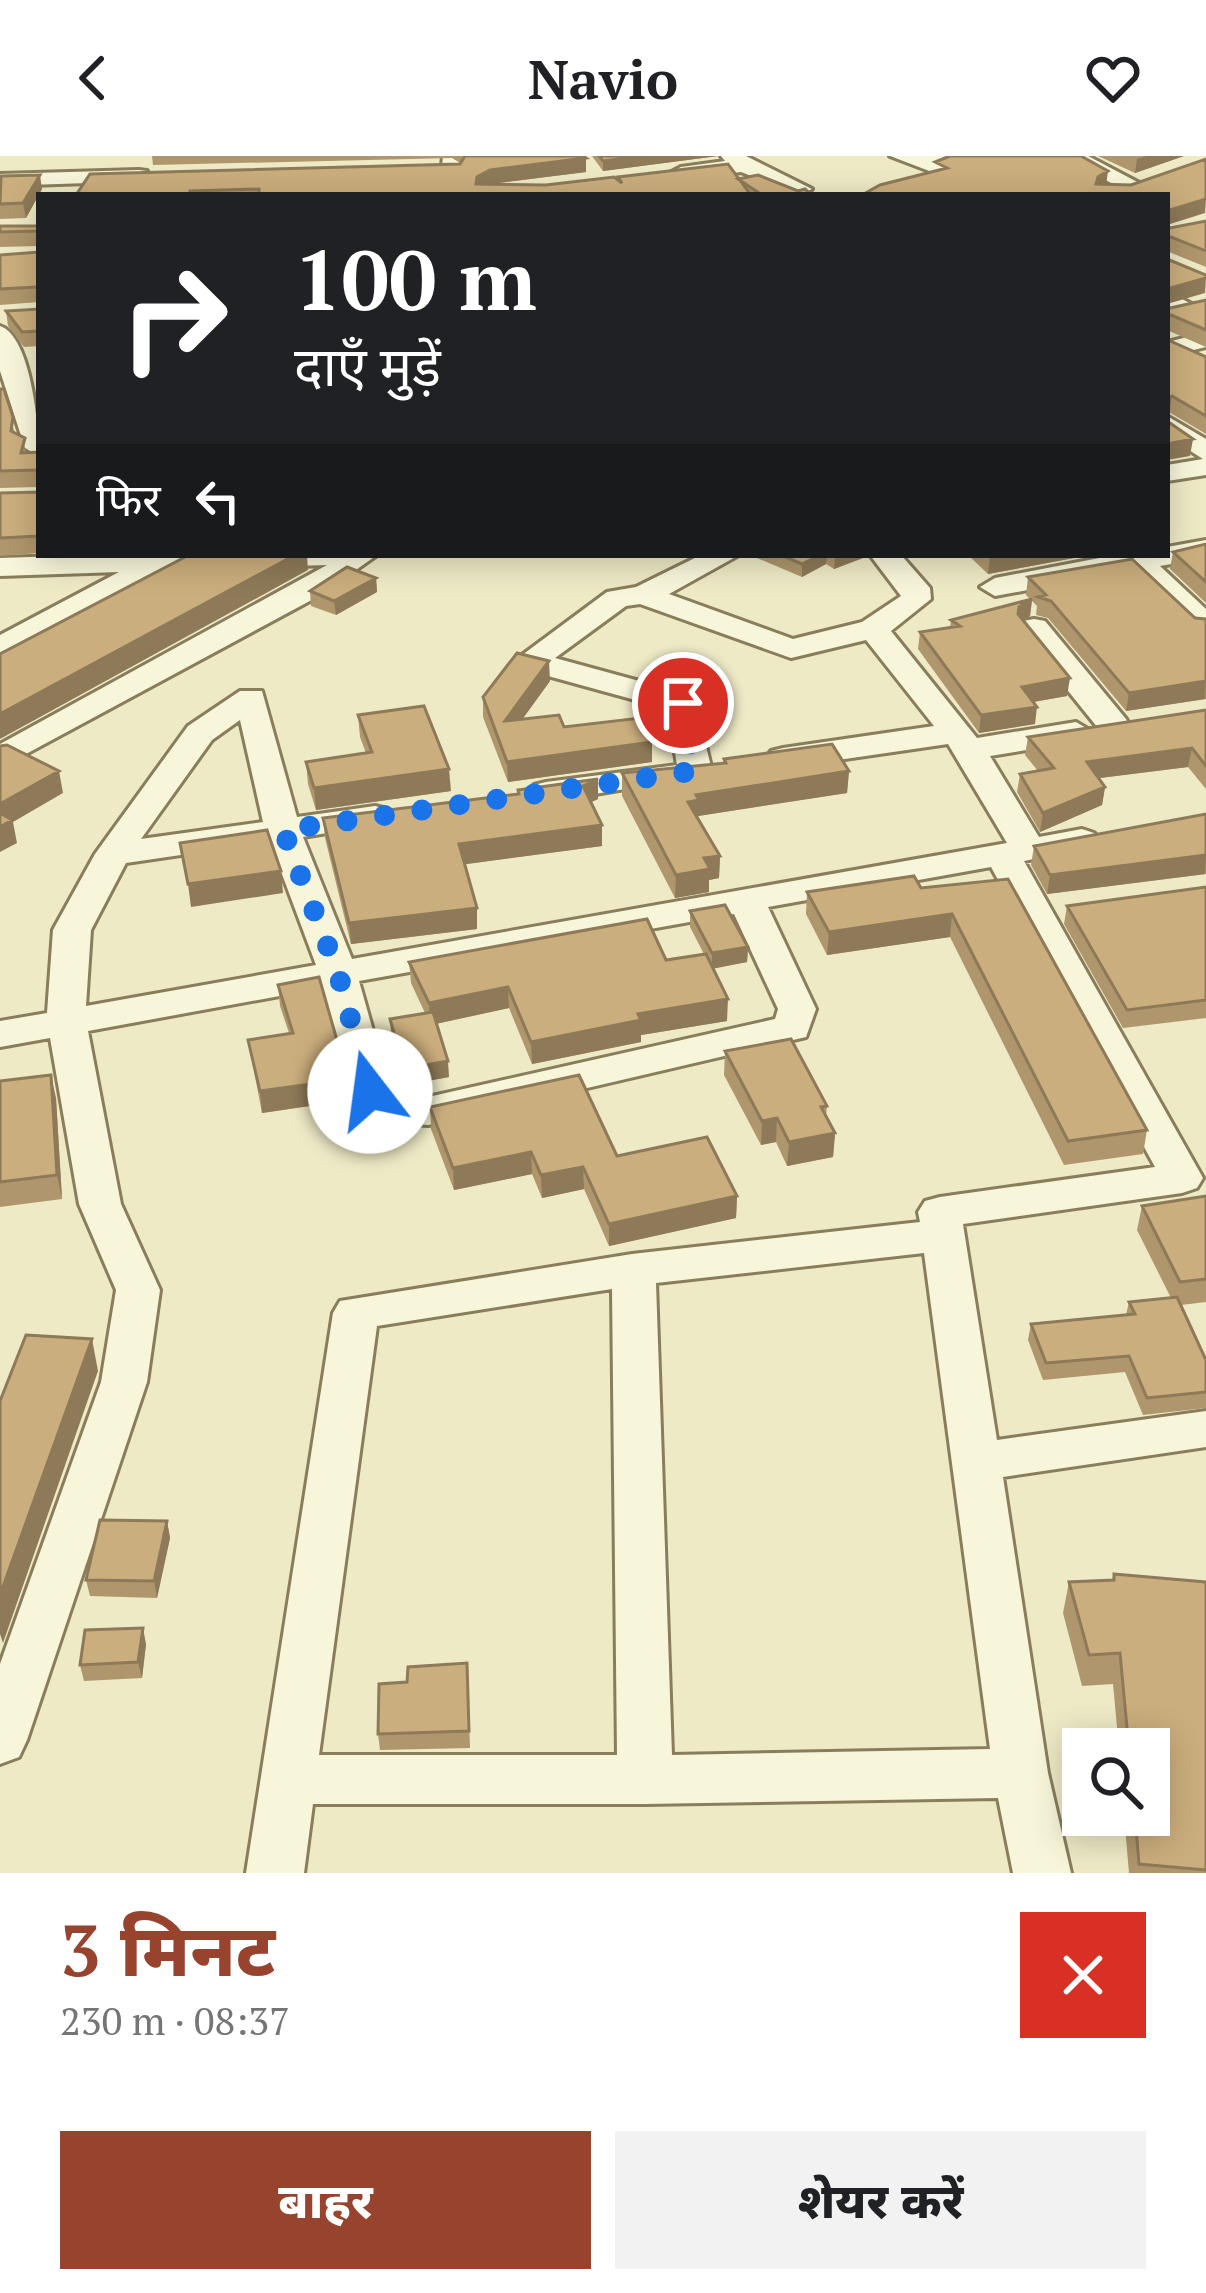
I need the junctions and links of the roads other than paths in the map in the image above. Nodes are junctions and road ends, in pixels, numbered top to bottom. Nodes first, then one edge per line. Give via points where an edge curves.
1 (900, 156) edge
2 (970, 156) edge
3 (1071, 156) edge
4 (738, 161) edge
5 (164, 175) edge
6 (660, 176) edge
7 (1156, 178) edge
8 (0, 180) edge
9 (1134, 186) junction
10 (801, 189) edge
11 (1117, 192) edge
12 (5, 329) edge
13 (1206, 339) edge
14 (1172, 344) edge
15 (1206, 361) edge
16 (8, 386) edge
17 (1170, 426) edge
18 (0, 435) edge
19 (35, 441) edge
20 (1206, 452) edge
21 (1206, 467) edge
22 (1170, 473) edge
23 (1206, 549) edge
24 (1170, 554) edge
25 (256, 558) edge
26 (357, 558) edge
27 (718, 558) edge
28 (889, 558) edge
29 (1134, 558) edge
30 (161, 561) junction
31 (0, 567) edge
32 (995, 587) dead end
33 (643, 595) junction
34 (1206, 625) edge
35 (1034, 628) edge
36 (873, 629) junction
37 (0, 647) edge
38 (962, 741) junction
39 (0, 758) edge
40 (694, 771) junction
41 (512, 797) edge
42 (420, 810) edge
43 (283, 830) junction
44 (1125, 832) edge
45 (1016, 853) junction
46 (113, 854) junction
47 (746, 899) junction
48 (338, 973) junction
49 (57, 1022) junction
50 (0, 1034) edge
51 (1194, 1177) edge
52 (944, 1235) junction
53 (632, 1270) junction
54 (1206, 1429) edge
55 (976, 1462) junction
56 (0, 1740) edge
57 (1021, 1773) junction
58 (289, 1779) junction
59 (645, 1780) junction
60 (275, 1873) edge
61 (1042, 1873) edge

1 - 2 street via 932,166
3 - 9 street
4 - 6 street
4 - 10 street
5 - 8 street
7 - 9 street
9 - 11 street
12 - 16 street
13 - 14 street
14 - 15 street
16 - 19 street
17 - 20 street
18 - 19 street
21 - 22 street
23 - 24 street
25 - 30 street
26 - 39 street
27 - 33 street
28 - 36 street via 916,599
29 - 32 street
29 - 34 street
30 - 31 street
30 - 37 street
33 - 36 street via 791,649
33 - 40 street via 617,598 530,661 683,703
35 - 38 street via 1125,724
36 - 38 street
38 - 40 street
38 - 45 street
40 - 41 street
42 - 43 street
43 - 46 street
43 - 46 street via 251,698 200,733
43 - 48 street
44 - 45 street
45 - 47 street
45 - 51 street
46 - 49 street via 72,930
47 - 48 street
47 - 48 street via 797,1009 792,1028 428,1112 381,1112
48 - 49 street
49 - 50 street
49 - 56 street via 100,1204 138,1290 124,1382
51 - 52 street via 940,1212
52 - 53 street
52 - 55 street
53 - 58 street via 356,1313
53 - 59 street
54 - 55 street
55 - 57 street
57 - 59 street
57 - 61 street
58 - 59 street
58 - 60 street

